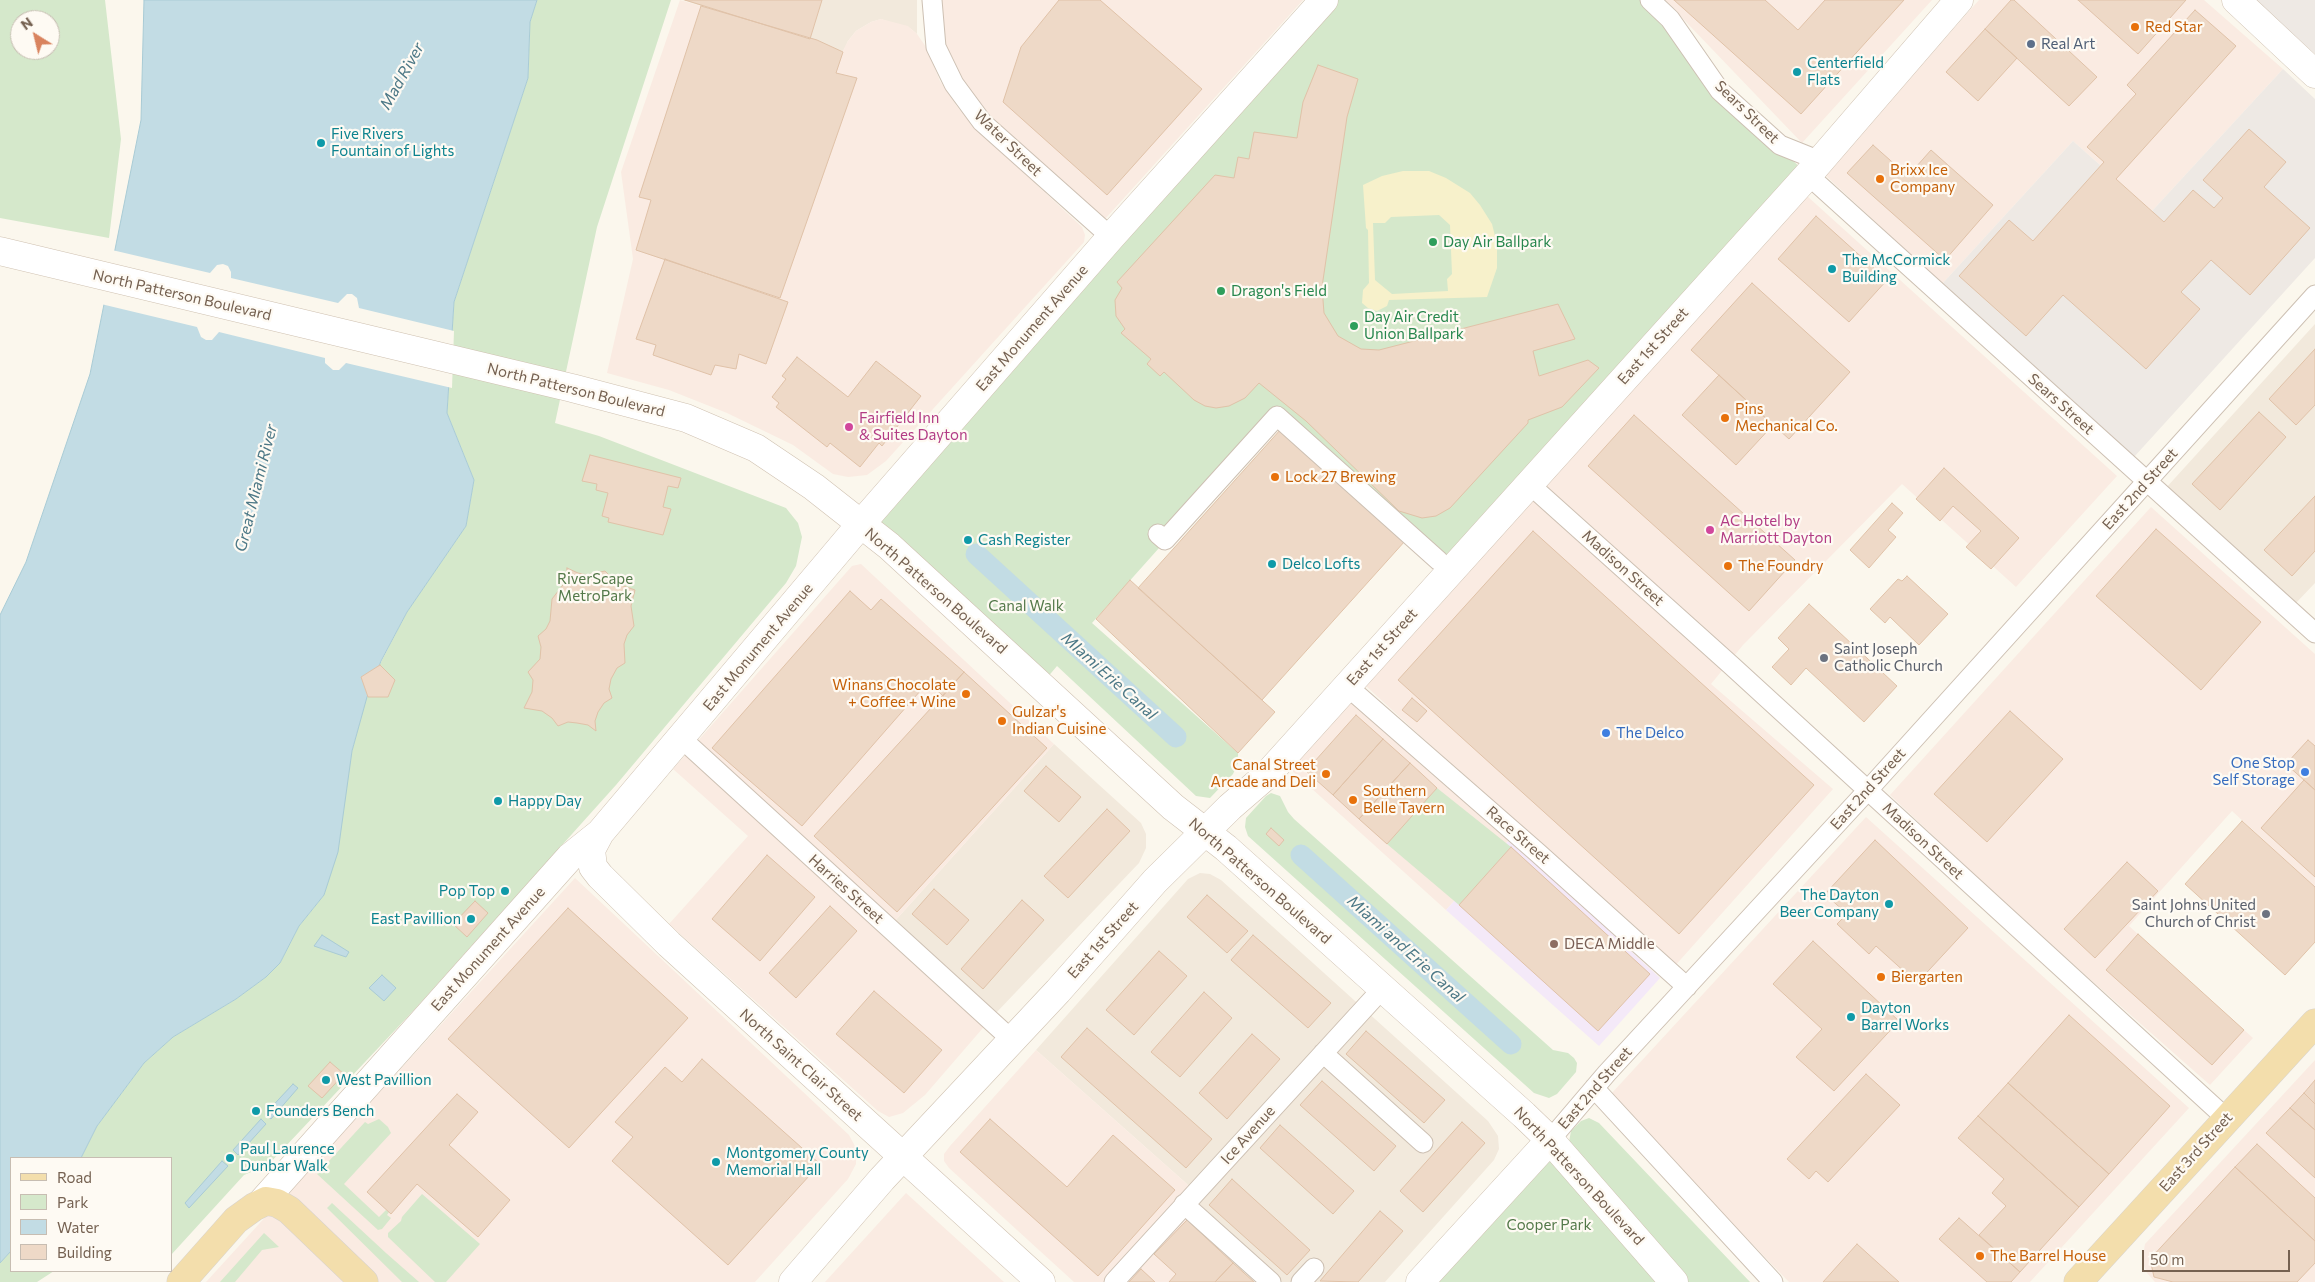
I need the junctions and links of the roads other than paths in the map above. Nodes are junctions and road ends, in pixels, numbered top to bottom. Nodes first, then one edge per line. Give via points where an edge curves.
1 (932, 0) edge
2 (1324, 0) edge
3 (1650, 0) edge
4 (1959, 0) edge
5 (2236, 0) edge
6 (2315, 74) edge
7 (1814, 168) junction
8 (1111, 237) junction
9 (0, 251) edge
10 (2315, 295) edge
11 (2147, 481) junction
12 (1528, 484) junction
13 (860, 525) junction
14 (1158, 534) dead end
15 (1439, 561) dead end
16 (2315, 633) edge
17 (1347, 686) junction
18 (681, 738) junction
19 (1868, 790) junction
20 (1207, 832) junction
21 (600, 833) junction
22 (1687, 987) junction
23 (1382, 989) junction
24 (2315, 1023) edge
25 (1012, 1040) junction
26 (1323, 1053) junction
27 (1594, 1088) junction
28 (2227, 1119) junction
29 (1550, 1140) junction
30 (1423, 1143) dead end
31 (902, 1157) junction
32 (262, 1201) junction
33 (1184, 1204) junction
34 (1314, 1268) dead end
35 (2085, 1280) edge
36 (181, 1282) edge
37 (364, 1282) edge
38 (793, 1282) edge
39 (1041, 1282) edge
40 (1114, 1282) edge
41 (1271, 1282) edge
42 (1301, 1282) edge
43 (1420, 1282) edge
44 (1674, 1282) edge
45 (1773, 1282) edge

1 - 8 street, Water Street via 936,47 954,84 982,122
2 - 8 main road, East Monument Avenue
3 - 7 street, Sears Street via 1670,19 1720,91 1780,145
4 - 7 main road, East 1st Street
5 - 6 main road
7 - 11 street, Sears Street
7 - 12 main road, East 1st Street
8 - 13 main road, East Monument Avenue
9 - 13 main road, North Patterson Boulevard via 686,418 756,448 814,486
10 - 11 street, East 2nd Street
11 - 16 street, Sears Street
11 - 19 street, East 2nd Street
12 - 17 main road, East 1st Street
12 - 19 street, Madison Street
13 - 18 main road, East Monument Avenue
13 - 20 main road, North Patterson Boulevard via 889,546 1173,807
14 - 15 street via 1165,540 1277,416
17 - 20 main road, East 1st Street via 1267,775
17 - 22 street, Race Street
18 - 21 main road, East Monument Avenue
18 - 25 street, Harries Street
19 - 22 street, East 2nd Street
19 - 28 street, Madison Street
20 - 23 main road, North Patterson Boulevard
20 - 25 main road, East 1st Street via 1156,881
21 - 31 main road, North Saint Clair Street via 591,850 593,867 600,876 669,944
21 - 32 main road, East Monument Avenue via 570,857
22 - 27 street, East 2nd Street
23 - 26 street, Ice Avenue
23 - 29 main road, North Patterson Boulevard
24 - 28 main road, East 3rd Street
25 - 31 main road, East 1st Street
26 - 30 street
26 - 33 street, Ice Avenue
27 - 29 street, East 2nd Street
27 - 45 street
28 - 35 main road, East 3rd Street
29 - 43 main road, East 2nd Street
29 - 44 main road, North Patterson Boulevard
31 - 38 main road, East 1st Street
31 - 39 main road, North Saint Clair Street
32 - 36 main road, East Monument Avenue via 236,1220
32 - 37 main road via 275,1202 287,1209
33 - 40 street, Ice Avenue
33 - 41 street
34 - 42 street

